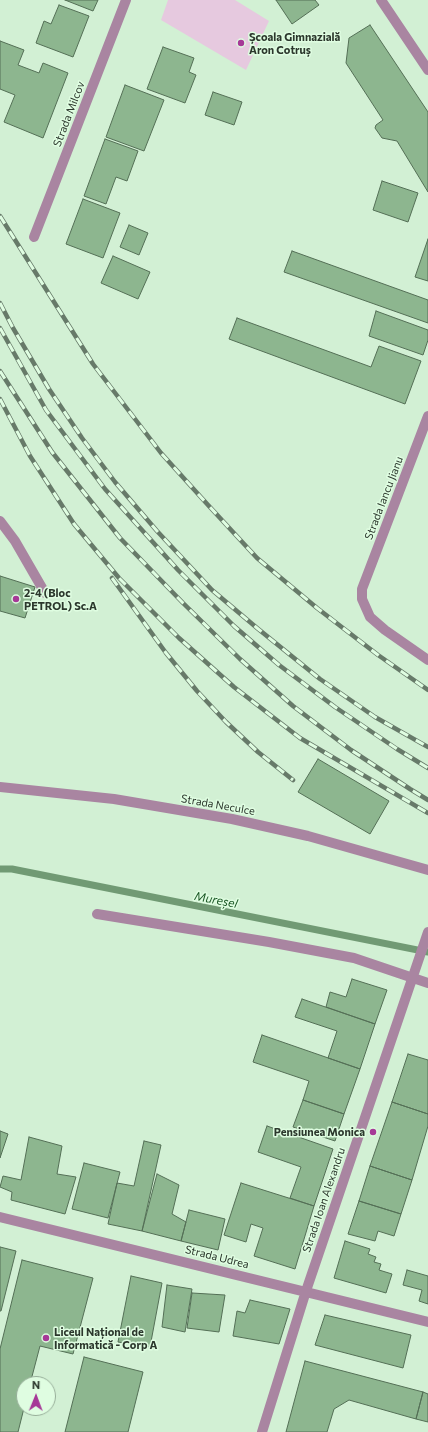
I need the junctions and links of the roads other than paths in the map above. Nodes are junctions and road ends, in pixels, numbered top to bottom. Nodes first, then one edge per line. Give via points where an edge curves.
1 (126, 0) edge
2 (381, 0) edge
3 (428, 70) edge
4 (34, 237) dead end
5 (428, 416) edge
6 (0, 521) edge
7 (45, 593) dead end
8 (428, 660) edge
9 (0, 787) edge
10 (428, 870) edge
11 (97, 914) dead end
12 (428, 932) edge
13 (412, 978) junction
14 (428, 984) edge
15 (0, 1217) edge
16 (306, 1291) junction
17 (428, 1322) edge
18 (262, 1432) edge

1 - 4 street, Strada Milcov
2 - 3 street
5 - 8 street, Strada Iancu Jianu via 362,589 362,599 370,617
6 - 7 street via 15,541
9 - 10 street, Strada Neculce via 114,799 232,818 308,836
11 - 13 street via 354,958
12 - 13 street, Strada Ioan Alexandru
13 - 14 street
13 - 16 street, Strada Ioan Alexandru
15 - 16 street, Strada Udrea
16 - 17 street, Strada Udrea
16 - 18 street, Strada Ioan Alexandru

